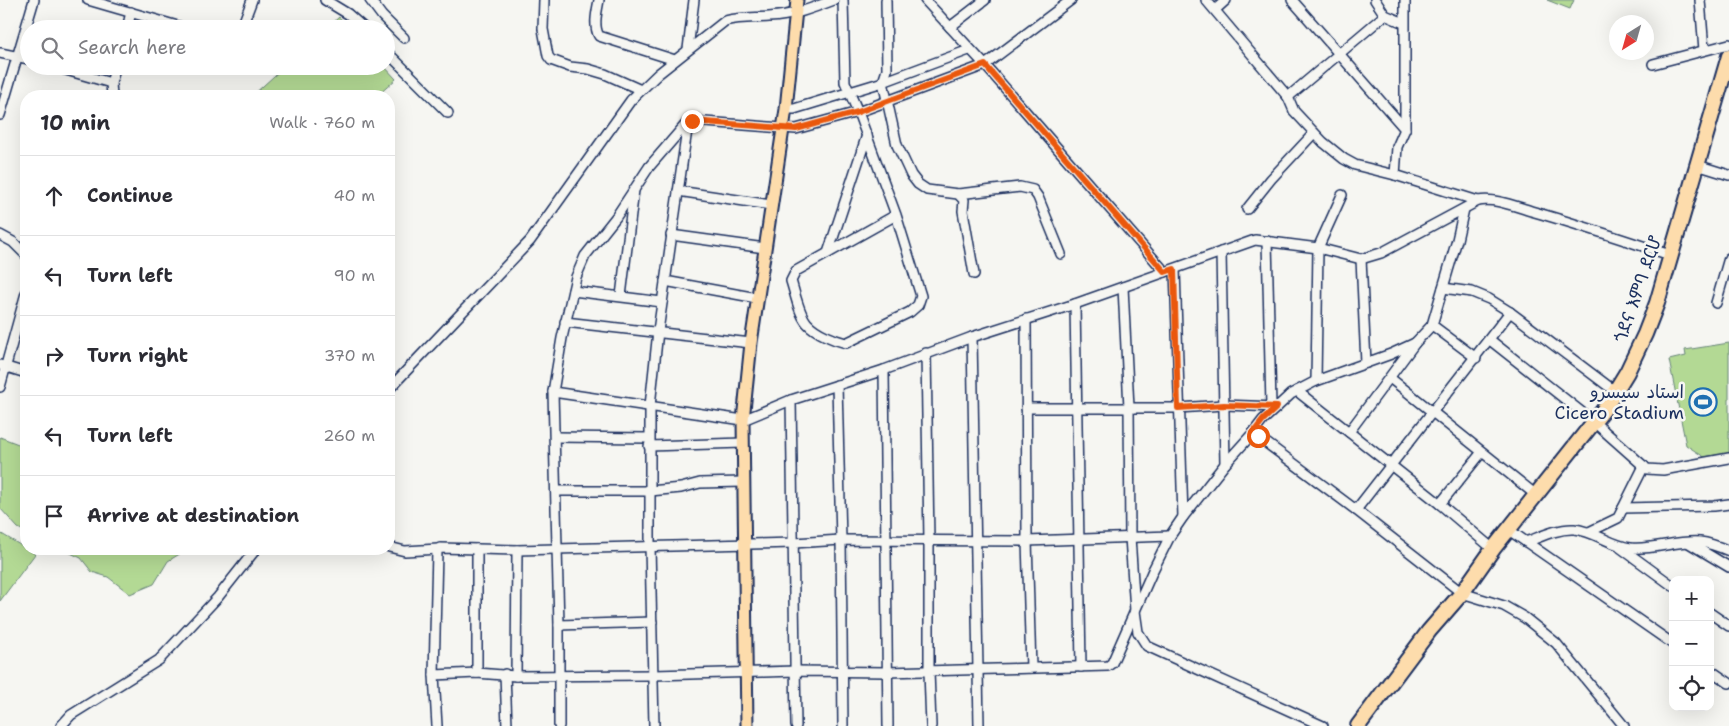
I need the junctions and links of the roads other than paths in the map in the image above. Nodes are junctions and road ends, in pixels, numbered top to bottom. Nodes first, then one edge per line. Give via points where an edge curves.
1 (34, 0) edge
2 (88, 0) edge
3 (252, 0) edge
4 (325, 0) edge
5 (370, 0) edge
6 (544, 0) edge
7 (599, 0) edge
8 (694, 0) edge
9 (797, 0) edge
10 (834, 0) edge
11 (843, 0) edge
12 (886, 0) edge
13 (925, 0) edge
14 (985, 0) edge
15 (1071, 0) edge
16 (1206, 0) edge
17 (1226, 0) edge
18 (1292, 0) edge
19 (1376, 0) edge
20 (1405, 0) edge
21 (1700, 0) edge
22 (1215, 10) junction
23 (131, 12) junction
24 (796, 14) junction
25 (1385, 15) junction
26 (28, 20) edge
27 (129, 20) edge
28 (158, 20) edge
29 (244, 20) edge
30 (355, 20) edge
31 (386, 20) edge
32 (1404, 23) junction
33 (950, 27) junction
34 (395, 29) edge
35 (404, 38) dead end
36 (1729, 44) edge
37 (20, 49) edge
38 (688, 49) junction
39 (969, 50) junction
40 (1704, 50) junction
41 (0, 53) edge
42 (1340, 54) junction
43 (18, 56) junction
44 (1729, 56) edge
45 (395, 60) edge
46 (675, 60) junction
47 (1653, 64) dead end
48 (985, 65) junction
49 (72, 75) edge
50 (114, 75) edge
51 (883, 82) junction
52 (106, 90) edge
53 (110, 90) edge
54 (641, 90) junction
55 (848, 92) junction
56 (1288, 97) junction
57 (886, 100) junction
58 (786, 109) junction
59 (858, 112) junction
60 (448, 113) dead end
61 (0, 115) edge
62 (688, 123) junction
63 (782, 129) junction
64 (1404, 129) junction
65 (1314, 133) junction
66 (866, 135) junction
67 (1697, 165) junction
68 (1395, 175) junction
69 (1729, 175) edge
70 (635, 188) junction
71 (678, 191) junction
72 (958, 194) junction
73 (1342, 195) dead end
74 (1478, 201) junction
75 (771, 205) junction
76 (1247, 209) dead end
77 (1464, 209) junction
78 (896, 215) junction
79 (0, 235) edge
80 (671, 236) junction
81 (1267, 241) junction
82 (765, 248) junction
83 (1318, 248) junction
84 (20, 249) edge
85 (1221, 252) junction
86 (828, 254) junction
87 (1062, 254) dead end
88 (1670, 255) junction
89 (1729, 258) edge
90 (1362, 259) junction
91 (1174, 269) junction
92 (1165, 272) junction
93 (974, 274) dead end
94 (665, 281) junction
95 (1123, 287) junction
96 (1443, 288) junction
97 (573, 291) junction
98 (622, 296) junction
99 (757, 298) junction
100 (662, 302) junction
101 (1716, 303) dead end
102 (1075, 304) junction
103 (20, 312) edge
104 (1510, 312) junction
105 (1026, 319) junction
106 (566, 322) junction
107 (1432, 325) junction
108 (658, 331) junction
109 (972, 337) junction
110 (1490, 340) junction
111 (751, 343) junction
112 (1415, 343) junction
113 (926, 353) junction
114 (1476, 358) junction
115 (1366, 363) junction
116 (3, 366) edge
117 (884, 370) junction
118 (20, 371) edge
119 (1390, 378) junction
120 (1316, 381) junction
121 (395, 383) edge
122 (837, 385) junction
123 (0, 387) edge
124 (1297, 391) junction
125 (553, 392) junction
126 (1616, 392) junction
127 (791, 400) junction
128 (1224, 405) junction
129 (650, 406) junction
130 (1274, 407) junction
131 (1026, 408) junction
132 (1077, 408) junction
133 (1129, 408) junction
134 (1178, 408) junction
135 (1433, 412) junction
136 (743, 420) junction
137 (1594, 422) junction
138 (1350, 432) junction
139 (1253, 433) junction
140 (554, 436) junction
141 (649, 442) junction
142 (743, 443) junction
143 (1482, 452) junction
144 (1729, 458) edge
145 (1226, 464) junction
146 (1391, 466) junction
147 (1644, 466) junction
148 (743, 482) junction
149 (556, 491) junction
150 (650, 491) junction
151 (1536, 495) junction
152 (1440, 504) junction
153 (1729, 504) edge
154 (1623, 508) junction
155 (1356, 510) junction
156 (1183, 517) junction
157 (1508, 530) junction
158 (1589, 532) junction
159 (1170, 536) junction
160 (1130, 537) junction
161 (841, 540) junction
162 (1080, 540) junction
163 (886, 541) junction
164 (930, 541) junction
165 (976, 541) junction
166 (1027, 541) junction
167 (1526, 542) junction
168 (1688, 542) junction
169 (794, 543) junction
170 (744, 544) junction
171 (650, 546) junction
172 (1618, 546) junction
173 (395, 548) edge
174 (438, 549) junction
175 (477, 549) junction
176 (556, 549) junction
177 (1493, 549) junction
178 (516, 550) junction
179 (1729, 550) edge
180 (251, 555) edge
181 (1729, 567) edge
182 (1669, 583) edge
183 (1462, 593) junction
184 (1135, 611) junction
185 (1714, 616) edge
186 (652, 622) junction
187 (559, 625) junction
188 (1729, 626) edge
189 (1669, 641) edge
190 (1081, 666) junction
191 (1031, 668) junction
192 (978, 670) junction
193 (843, 671) junction
194 (929, 671) junction
195 (746, 672) junction
196 (796, 672) junction
197 (887, 672) junction
198 (477, 673) junction
199 (1714, 673) edge
200 (505, 674) junction
201 (434, 675) junction
202 (558, 675) junction
203 (654, 675) junction
204 (516, 676) junction
205 (1729, 683) edge
206 (61, 726) edge
207 (437, 726) edge
208 (506, 726) edge
209 (559, 726) edge
210 (654, 726) edge
211 (747, 726) edge
212 (796, 726) edge
213 (843, 726) edge
214 (888, 726) edge
215 (931, 726) edge
216 (979, 726) edge
217 (1323, 726) edge
218 (1358, 726) edge
219 (1624, 726) edge

1 - 26 street
2 - 23 street
3 - 29 street
4 - 30 street
5 - 31 street
6 - 54 street via 543,28 551,60 596,72
7 - 46 street via 596,25 599,36
8 - 38 street
9 - 24 main road
10 - 24 street
11 - 55 street
12 - 51 street via 887,70
13 - 33 street
14 - 33 street
15 - 48 street
16 - 22 street
17 - 22 street
18 - 42 street
19 - 25 street
20 - 32 street
21 - 40 street
22 - 56 street
23 - 27 street
23 - 28 street
24 - 38 street via 738,17 725,21
24 - 58 main road
25 - 32 street
25 - 42 street
32 - 64 street
33 - 39 street
34 - 35 street
36 - 40 street
37 - 43 street
38 - 46 street
39 - 48 street
39 - 51 street
40 - 47 street
41 - 43 street
42 - 56 street
42 - 64 street
43 - 61 street
44 - 67 highway, ጎደና እምባ ደርሆ
45 - 60 street
46 - 54 street
48 - 57 street
48 - 92 street
49 - 52 street
50 - 53 street
51 - 55 street
51 - 57 street
54 - 121 street via 530,241
55 - 58 street via 794,110
55 - 59 street
56 - 65 street via 1294,111
57 - 59 street
57 - 72 street via 897,145 911,175 927,190
58 - 63 main road
59 - 63 street via 796,129
59 - 66 street
62 - 63 street
62 - 70 street
62 - 71 street
63 - 75 main road
64 - 68 street via 1397,147
65 - 68 street via 1355,165
65 - 76 street
66 - 78 street
66 - 86 street
67 - 69 street
67 - 88 highway, ጎደና እምባ ደርሆ
68 - 74 street
70 - 97 street via 585,256
70 - 98 street
71 - 75 street
71 - 80 street
72 - 87 street via 1020,187 1033,190
72 - 93 street via 964,200
73 - 83 street
74 - 77 street
74 - 88 street via 1496,201 1543,214
75 - 82 main road
77 - 90 street via 1381,253
77 - 96 street
78 - 86 street
78 - 86 street via 921,296 918,305 910,312 846,342 813,328 804,317 791,282 796,271
79 - 84 street
80 - 82 street
80 - 94 street
81 - 83 street
81 - 85 street via 1255,240
81 - 130 street
82 - 99 main road
83 - 90 street
83 - 120 street
85 - 91 street
85 - 128 street
88 - 126 highway, ጎደና እምባ ደርሆ via 1650,322
89 - 101 street
90 - 115 street
91 - 92 street
91 - 134 street
92 - 95 street
94 - 99 street
94 - 100 street
95 - 102 street
95 - 133 street
96 - 104 street via 1472,292
96 - 107 street
97 - 98 street
97 - 106 street
98 - 100 street
99 - 111 main road
100 - 108 street
102 - 105 street
102 - 132 street
103 - 116 street
104 - 110 street
104 - 126 street
105 - 109 street
105 - 131 street
106 - 108 street
106 - 125 street
107 - 112 street
107 - 114 street
108 - 111 street
108 - 129 street
109 - 113 street
109 - 165 street
110 - 114 street
110 - 137 street
111 - 136 main road
112 - 115 street
112 - 119 street
113 - 117 street
113 - 164 street
114 - 135 street
115 - 120 street
116 - 118 street
116 - 123 street
117 - 122 street
117 - 163 street
119 - 135 street
119 - 138 street
120 - 124 street
122 - 127 street
122 - 161 street
124 - 130 street
124 - 138 street
125 - 129 street
125 - 140 street
126 - 137 highway, ጎደና እምባ ደርሆ
127 - 136 street
127 - 169 street
128 - 130 street
128 - 134 street
128 - 145 street
129 - 136 street
129 - 141 street
130 - 139 street
131 - 132 street
131 - 166 street
132 - 133 street
132 - 162 street
133 - 134 street
133 - 160 street
134 - 156 street
135 - 143 street
135 - 146 street
136 - 142 main road
137 - 147 street
137 - 151 highway, ጎደና እምባ ደርሆ
138 - 146 street
139 - 145 street
139 - 155 street
140 - 141 street
140 - 149 street
141 - 142 street
141 - 150 street
142 - 148 main road
143 - 151 street
143 - 152 street
144 - 147 street via 1663,470
145 - 156 street
146 - 152 street
146 - 155 street
147 - 154 street
148 - 150 street via 700,483
148 - 170 main road
149 - 150 street
149 - 176 street
150 - 171 street
151 - 157 highway, ጎደና እምባ ደርሆ
152 - 177 street
153 - 154 street
154 - 158 street via 1616,520
155 - 183 street
156 - 159 street
157 - 167 street
157 - 177 highway, ጎደና እምባ ደርሆ
158 - 167 street via 1572,529
158 - 172 street
159 - 160 street
159 - 184 street
160 - 162 street
160 - 184 street
161 - 163 street
161 - 169 street
161 - 193 street
162 - 166 street
162 - 190 street
163 - 164 street
163 - 197 street
164 - 165 street
164 - 194 street
165 - 166 street
165 - 192 street
166 - 191 street
167 - 189 street
168 - 172 street via 1648,548
168 - 179 street
168 - 181 street
169 - 170 street
169 - 196 street
170 - 171 street
170 - 195 main road
171 - 176 street
171 - 186 street
172 - 182 street
173 - 174 street
174 - 175 street
174 - 201 street
175 - 178 street
175 - 198 street
176 - 178 street
176 - 187 street
177 - 183 highway, ጎደና እምባ ደርሆ
178 - 204 street
180 - 206 street via 218,597 159,660 72,715
183 - 218 highway, ጎደና እምባ ደርሆ via 1429,631
183 - 219 street via 1504,606 1556,643
184 - 190 street via 1110,665
184 - 217 street via 1138,632 1147,646
185 - 188 street
186 - 187 street
186 - 203 street
187 - 202 street
190 - 191 street
191 - 192 street
192 - 194 street
192 - 216 street
193 - 196 street
193 - 197 street
193 - 213 street
194 - 197 street
194 - 215 street
195 - 196 street
195 - 203 street
195 - 211 main road
196 - 212 street
197 - 214 street
198 - 200 street
198 - 201 street
199 - 205 street
200 - 204 street
200 - 208 street
201 - 207 street
202 - 203 street
202 - 204 street
202 - 209 street
203 - 210 street

